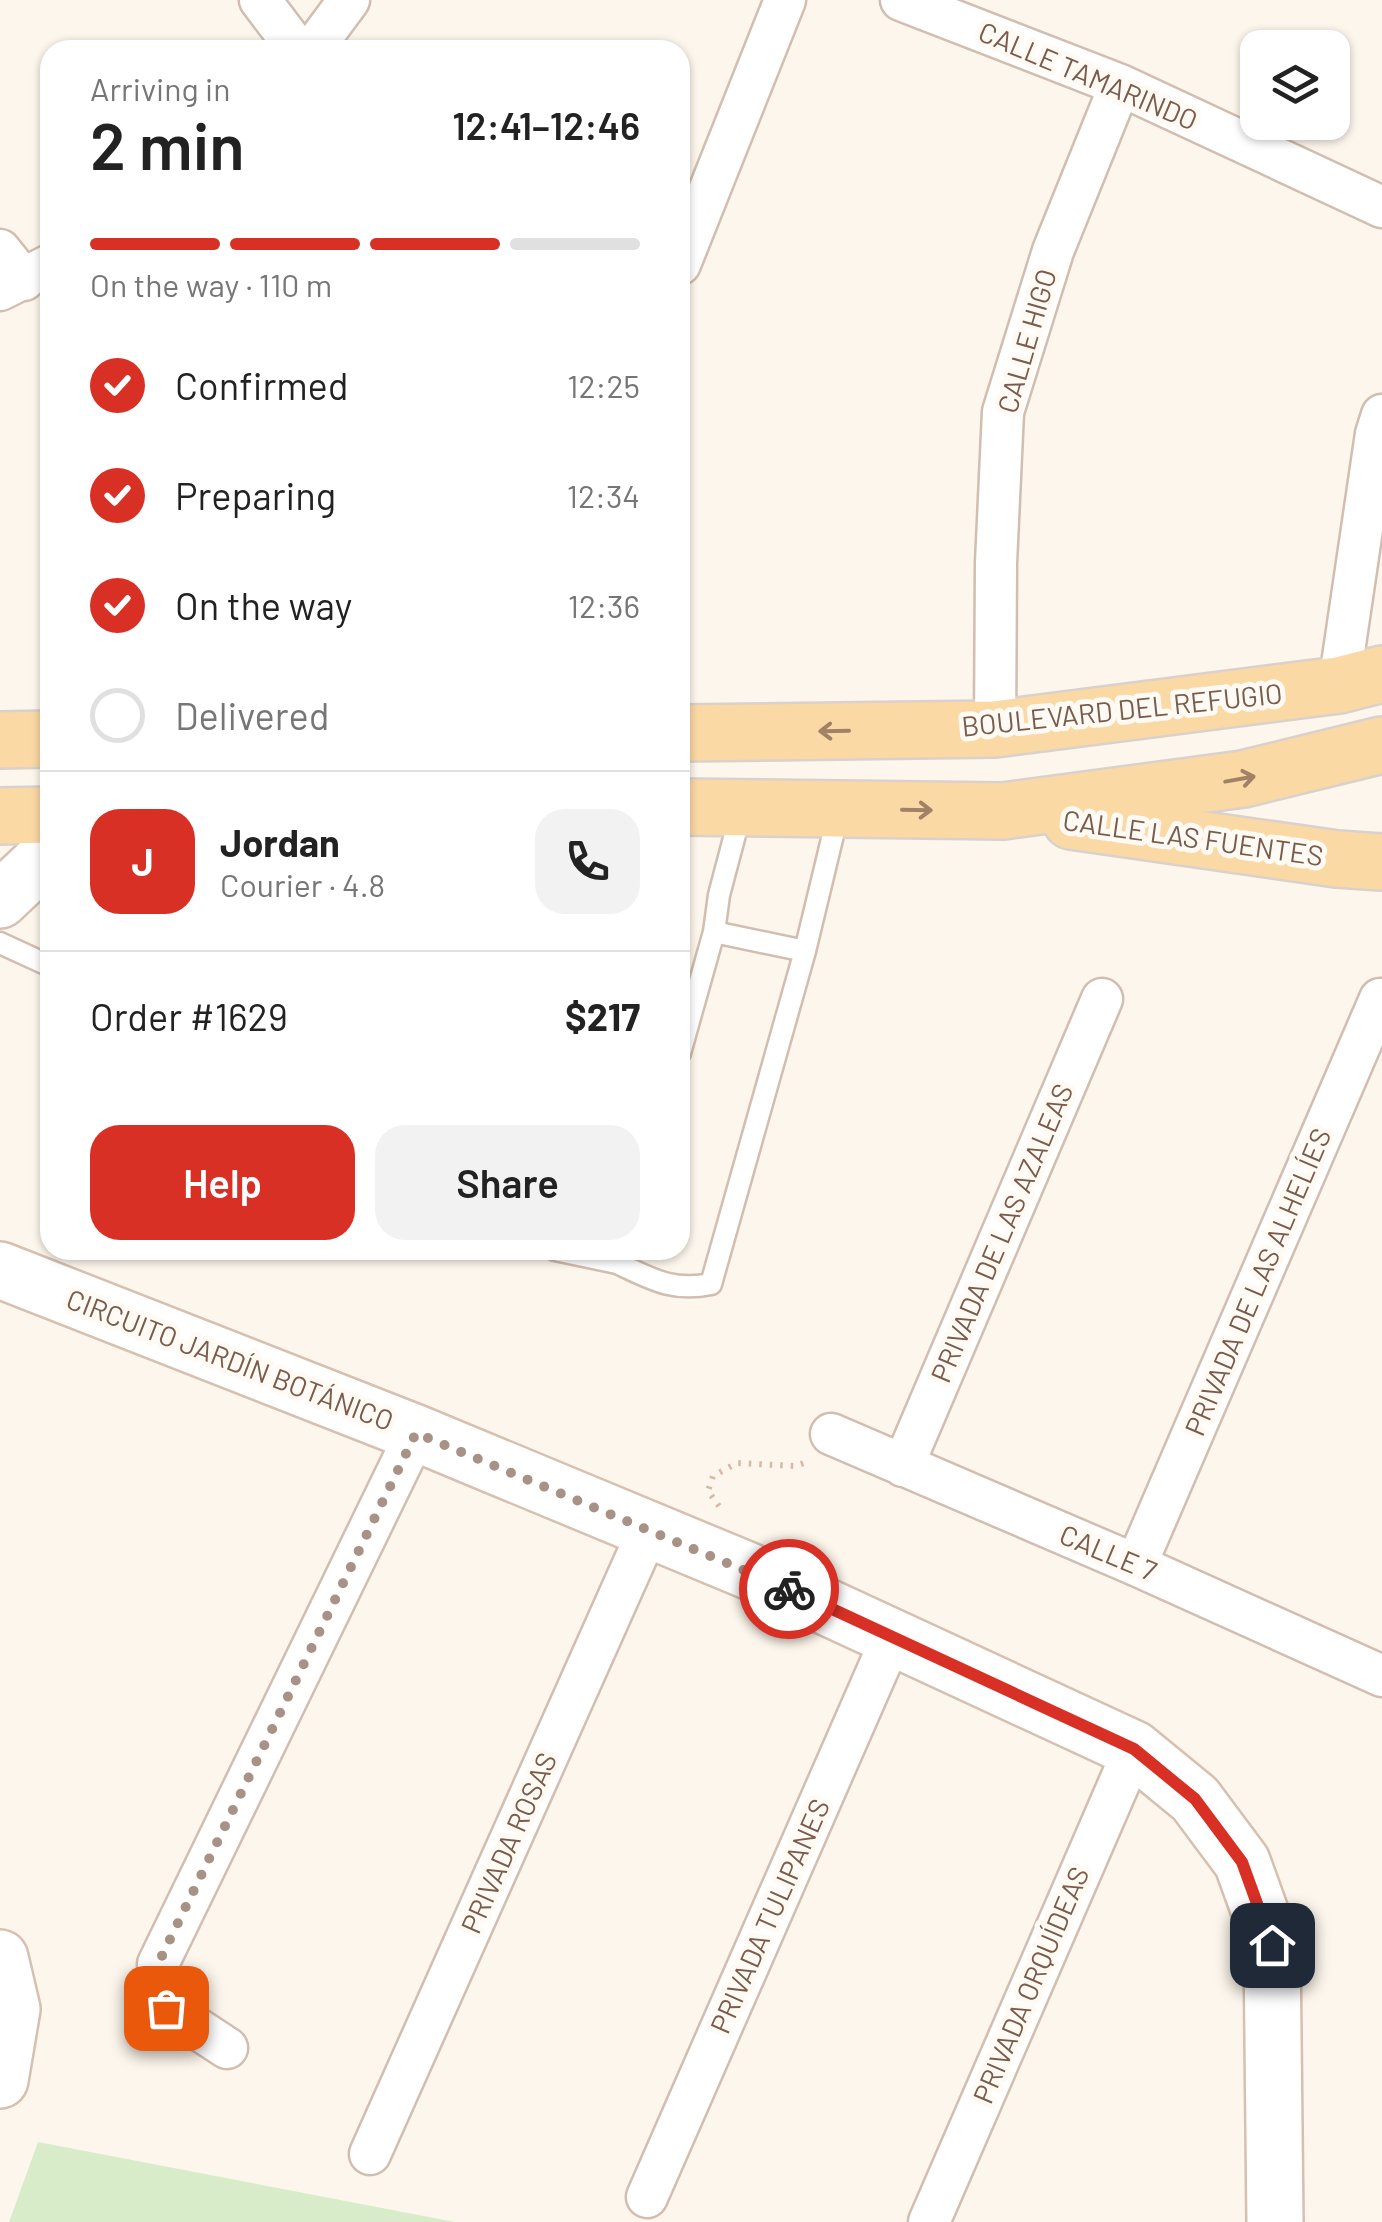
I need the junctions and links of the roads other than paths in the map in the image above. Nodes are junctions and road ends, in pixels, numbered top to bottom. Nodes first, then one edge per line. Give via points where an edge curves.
1 (260, 0) edge
2 (350, 0) edge
3 (785, 0) edge
4 (901, 0) edge
5 (290, 40) edge
6 (320, 40) edge
7 (1120, 85) junction
8 (1382, 207) edge
9 (690, 239) edge
10 (1382, 415) edge
11 (1360, 680) edge
12 (995, 730) junction
13 (690, 733) edge
14 (40, 739) edge
15 (0, 740) edge
16 (1382, 745) edge
17 (743, 806) junction
18 (690, 807) edge
19 (839, 808) junction
20 (1003, 811) junction
21 (40, 814) edge
22 (0, 816) edge
23 (40, 862) edge
24 (1367, 866) edge
25 (0, 900) edge
26 (714, 932) junction
27 (0, 943) edge
28 (805, 951) junction
29 (40, 961) edge
30 (1102, 999) dead end
31 (1380, 1000) edge
32 (690, 1017) edge
33 (625, 1260) edge
34 (0, 1270) edge
35 (416, 1433) junction
36 (843, 1440) road end
37 (902, 1466) junction
38 (648, 1532) junction
39 (1136, 1565) junction
40 (893, 1635) junction
41 (1379, 1667) edge
42 (1134, 1749) junction
43 (0, 1958) edge
44 (227, 2048) dead end
45 (0, 2080) edge
46 (370, 2154) dead end
47 (647, 2196) dead end
48 (930, 2222) edge
49 (1275, 2222) edge

1 - 5 street
2 - 6 street
3 - 9 street
4 - 7 street, CALLE TAMARINDO
7 - 8 street, CALLE TAMARINDO
7 - 12 street, CALLE HIGO via 1052,251 1004,412
10 - 11 street
11 - 12 main road, BOULEVARD DEL REFUGIO
12 -> 13 main road, BOULEVARD DEL REFUGIO
14 - 15 main road
20 -> 16 main road via 1243,779
17 - 18 main road
17 - 19 main road
17 - 26 lane
19 -> 20 main road
19 - 28 lane
20 - 24 main road, CALLE LAS FUENTES
21 - 22 main road
23 - 25 street
26 - 28 lane
26 - 32 lane
27 - 29 lane
28 - 33 lane via 711,1284 688,1289 655,1282
30 - 37 street, PRIVADA DE LAS AZALEAS
31 - 39 street, PRIVADA DE LAS ALHELÍES
34 - 35 street, CIRCUITO JARDÍN BOTÁNICO
35 - 38 street, CIRCUITO JARDÍN BOTÁNICO
35 - 44 street via 158,1964 166,2008
36 - 37 street, CALLE 7
37 - 39 street, CALLE 7
38 - 40 street, CIRCUITO JARDÍN BOTÁNICO
38 - 46 street, PRIVADA ROSAS
39 - 41 street, CALLE 7
40 - 42 street, CIRCUITO JARDÍN BOTÁNICO
40 - 47 street, PRIVADA TULIPANES
42 - 48 street, PRIVADA ORQUÍDEAS
42 - 49 street, CIRCUITO JARDÍN BOTÁNICO via 1195,1799 1242,1862 1272,1945
43 - 45 street via 12,2009

